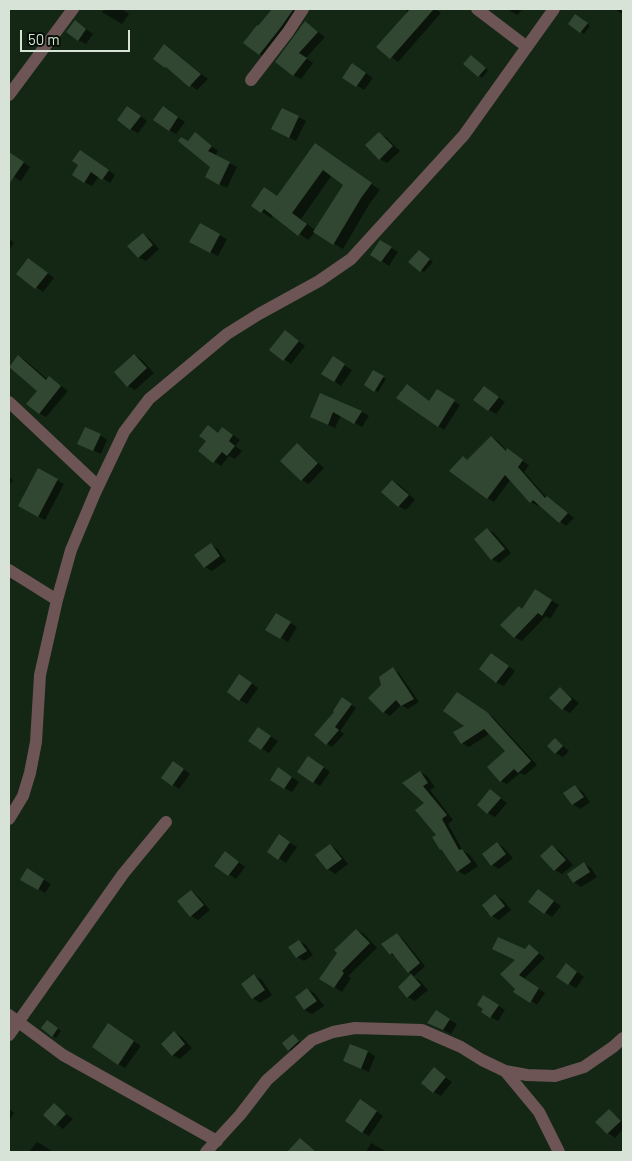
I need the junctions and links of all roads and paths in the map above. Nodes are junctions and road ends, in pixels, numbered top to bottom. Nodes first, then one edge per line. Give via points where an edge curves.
1 (73, 9) edge
2 (302, 9) edge
3 (477, 9) edge
4 (554, 9) edge
5 (527, 47) junction
6 (251, 80) dead end
7 (9, 95) edge
8 (9, 402) edge
9 (98, 486) junction
10 (9, 570) edge
11 (57, 600) junction
12 (9, 820) edge
13 (166, 822) dead end
14 (13, 1019) edge
15 (9, 1035) edge
16 (623, 1038) edge
17 (506, 1071) junction
18 (217, 1141) junction
19 (206, 1152) edge
20 (559, 1152) edge

1 - 7 street
2 - 6 street
3 - 5 street
4 - 5 street
5 - 9 street via 464,136 350,259 319,281 227,334 149,399 124,432
8 - 9 street
9 - 11 street via 71,550
10 - 11 street
11 - 12 street via 40,675 36,742 30,773 23,796
13 - 14 street
14 - 15 street
14 - 18 street via 63,1055
16 - 17 street via 584,1068 556,1076
17 - 18 street via 422,1030 355,1028 333,1032 312,1040 267,1080
17 - 20 street via 539,1112
18 - 19 street

